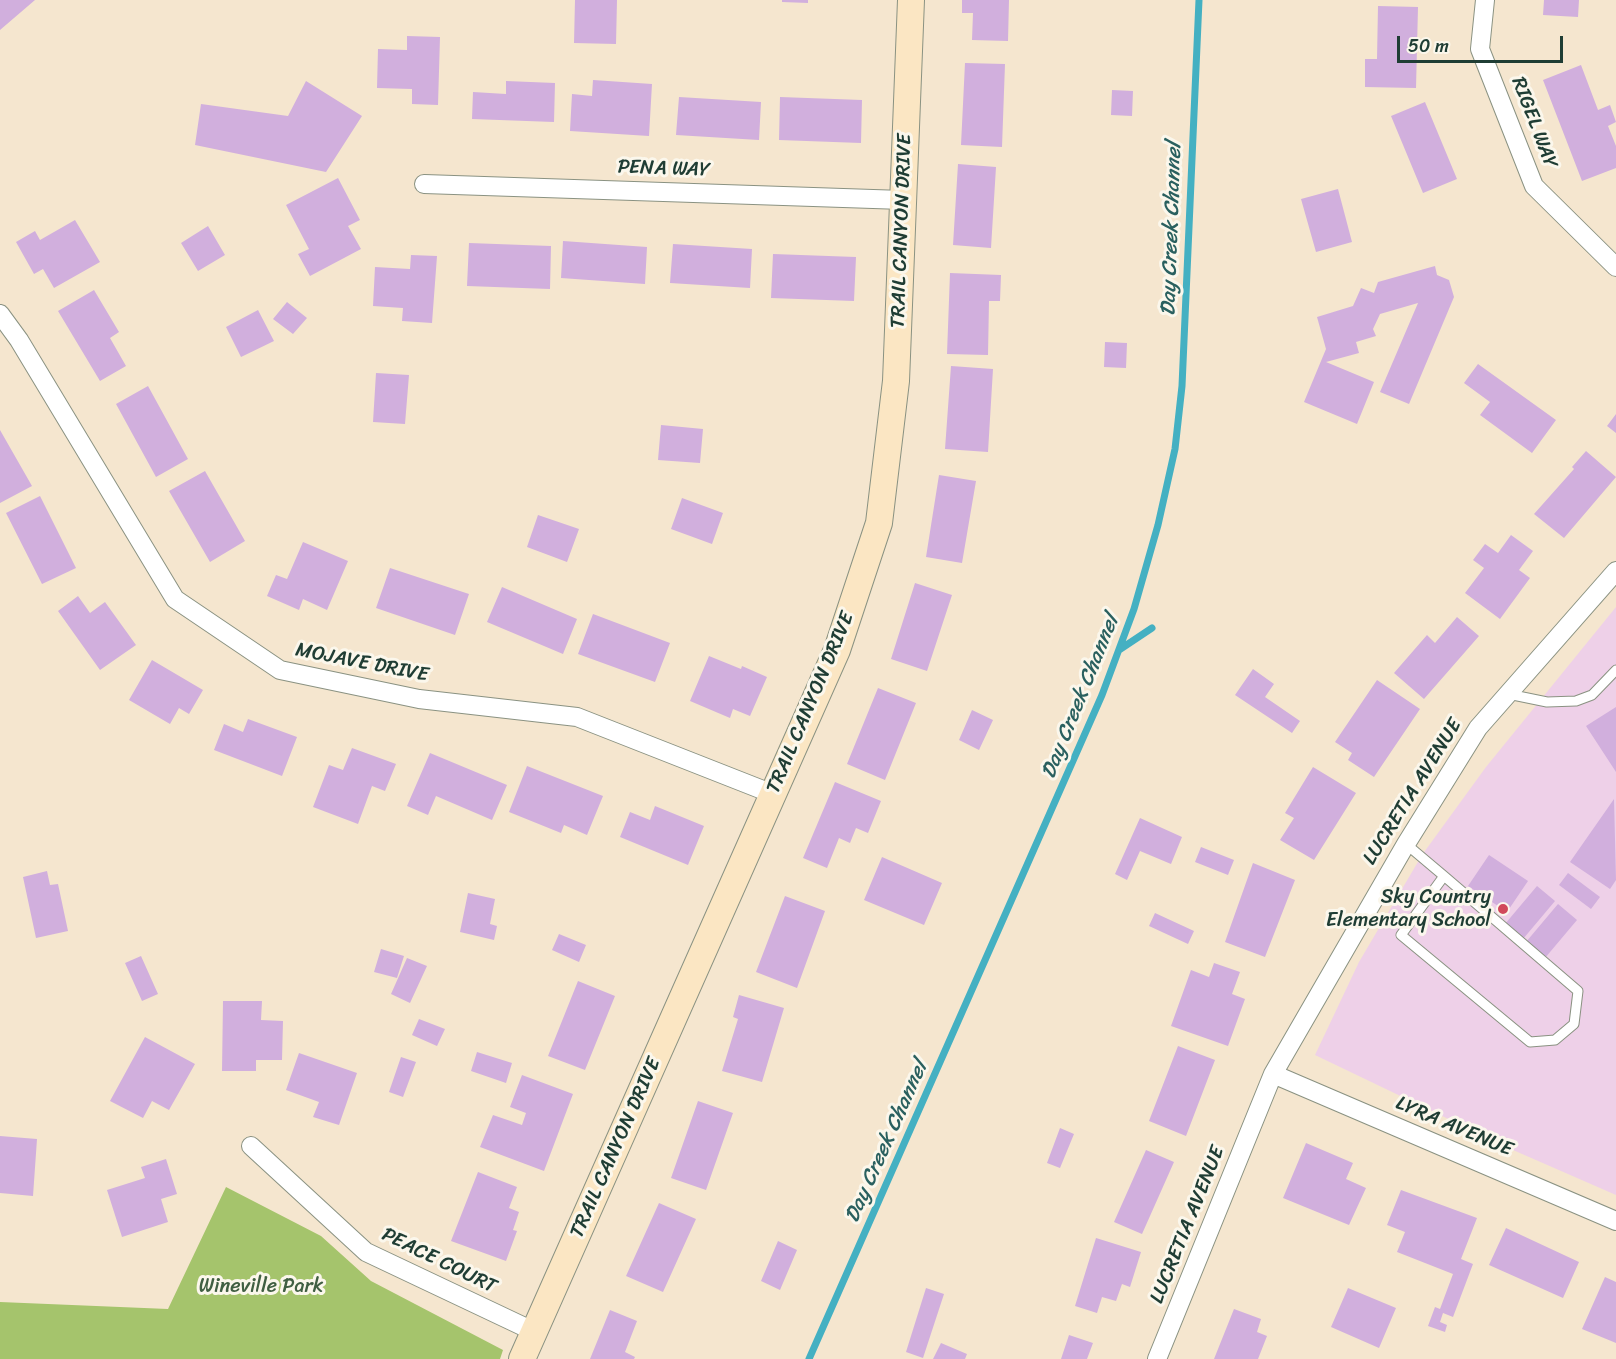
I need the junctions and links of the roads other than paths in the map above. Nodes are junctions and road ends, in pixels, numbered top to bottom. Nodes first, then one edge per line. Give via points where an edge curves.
1 (911, 0) edge
2 (1485, 0) edge
3 (424, 184) dead end
4 (903, 200) junction
5 (1616, 267) edge
6 (0, 314) edge
7 (1616, 571) edge
8 (1616, 670) edge
9 (1508, 694) junction
10 (773, 794) junction
11 (1406, 844) junction
12 (1444, 876) junction
13 (1273, 1074) junction
14 (251, 1146) dead end
15 (1616, 1221) edge
16 (535, 1332) junction
17 (522, 1359) edge
18 (1157, 1359) edge

1 - 4 street, TRAIL CANYON DRIVE
2 - 5 street, RIGEL WAY via 1480,48 1534,186
3 - 4 street, PENA WAY
4 - 10 street, TRAIL CANYON DRIVE via 896,381 879,523 837,650
6 - 10 street, MOJAVE DRIVE via 175,599 280,670 419,699 577,717
7 - 9 street, LUCRETIA AVENUE
8 - 9 lane via 1592,695 1576,701 1547,702
9 - 11 street, LUCRETIA AVENUE via 1478,728
10 - 16 street, TRAIL CANYON DRIVE
11 - 12 lane
11 - 13 street, LUCRETIA AVENUE
12 - 12 lane via 1401,935 1530,1042 1555,1040 1574,1024 1578,991
13 - 15 street, LYRA AVENUE
13 - 18 street, LUCRETIA AVENUE
14 - 16 street, PEACE COURT via 366,1252
16 - 17 street, TRAIL CANYON DRIVE

